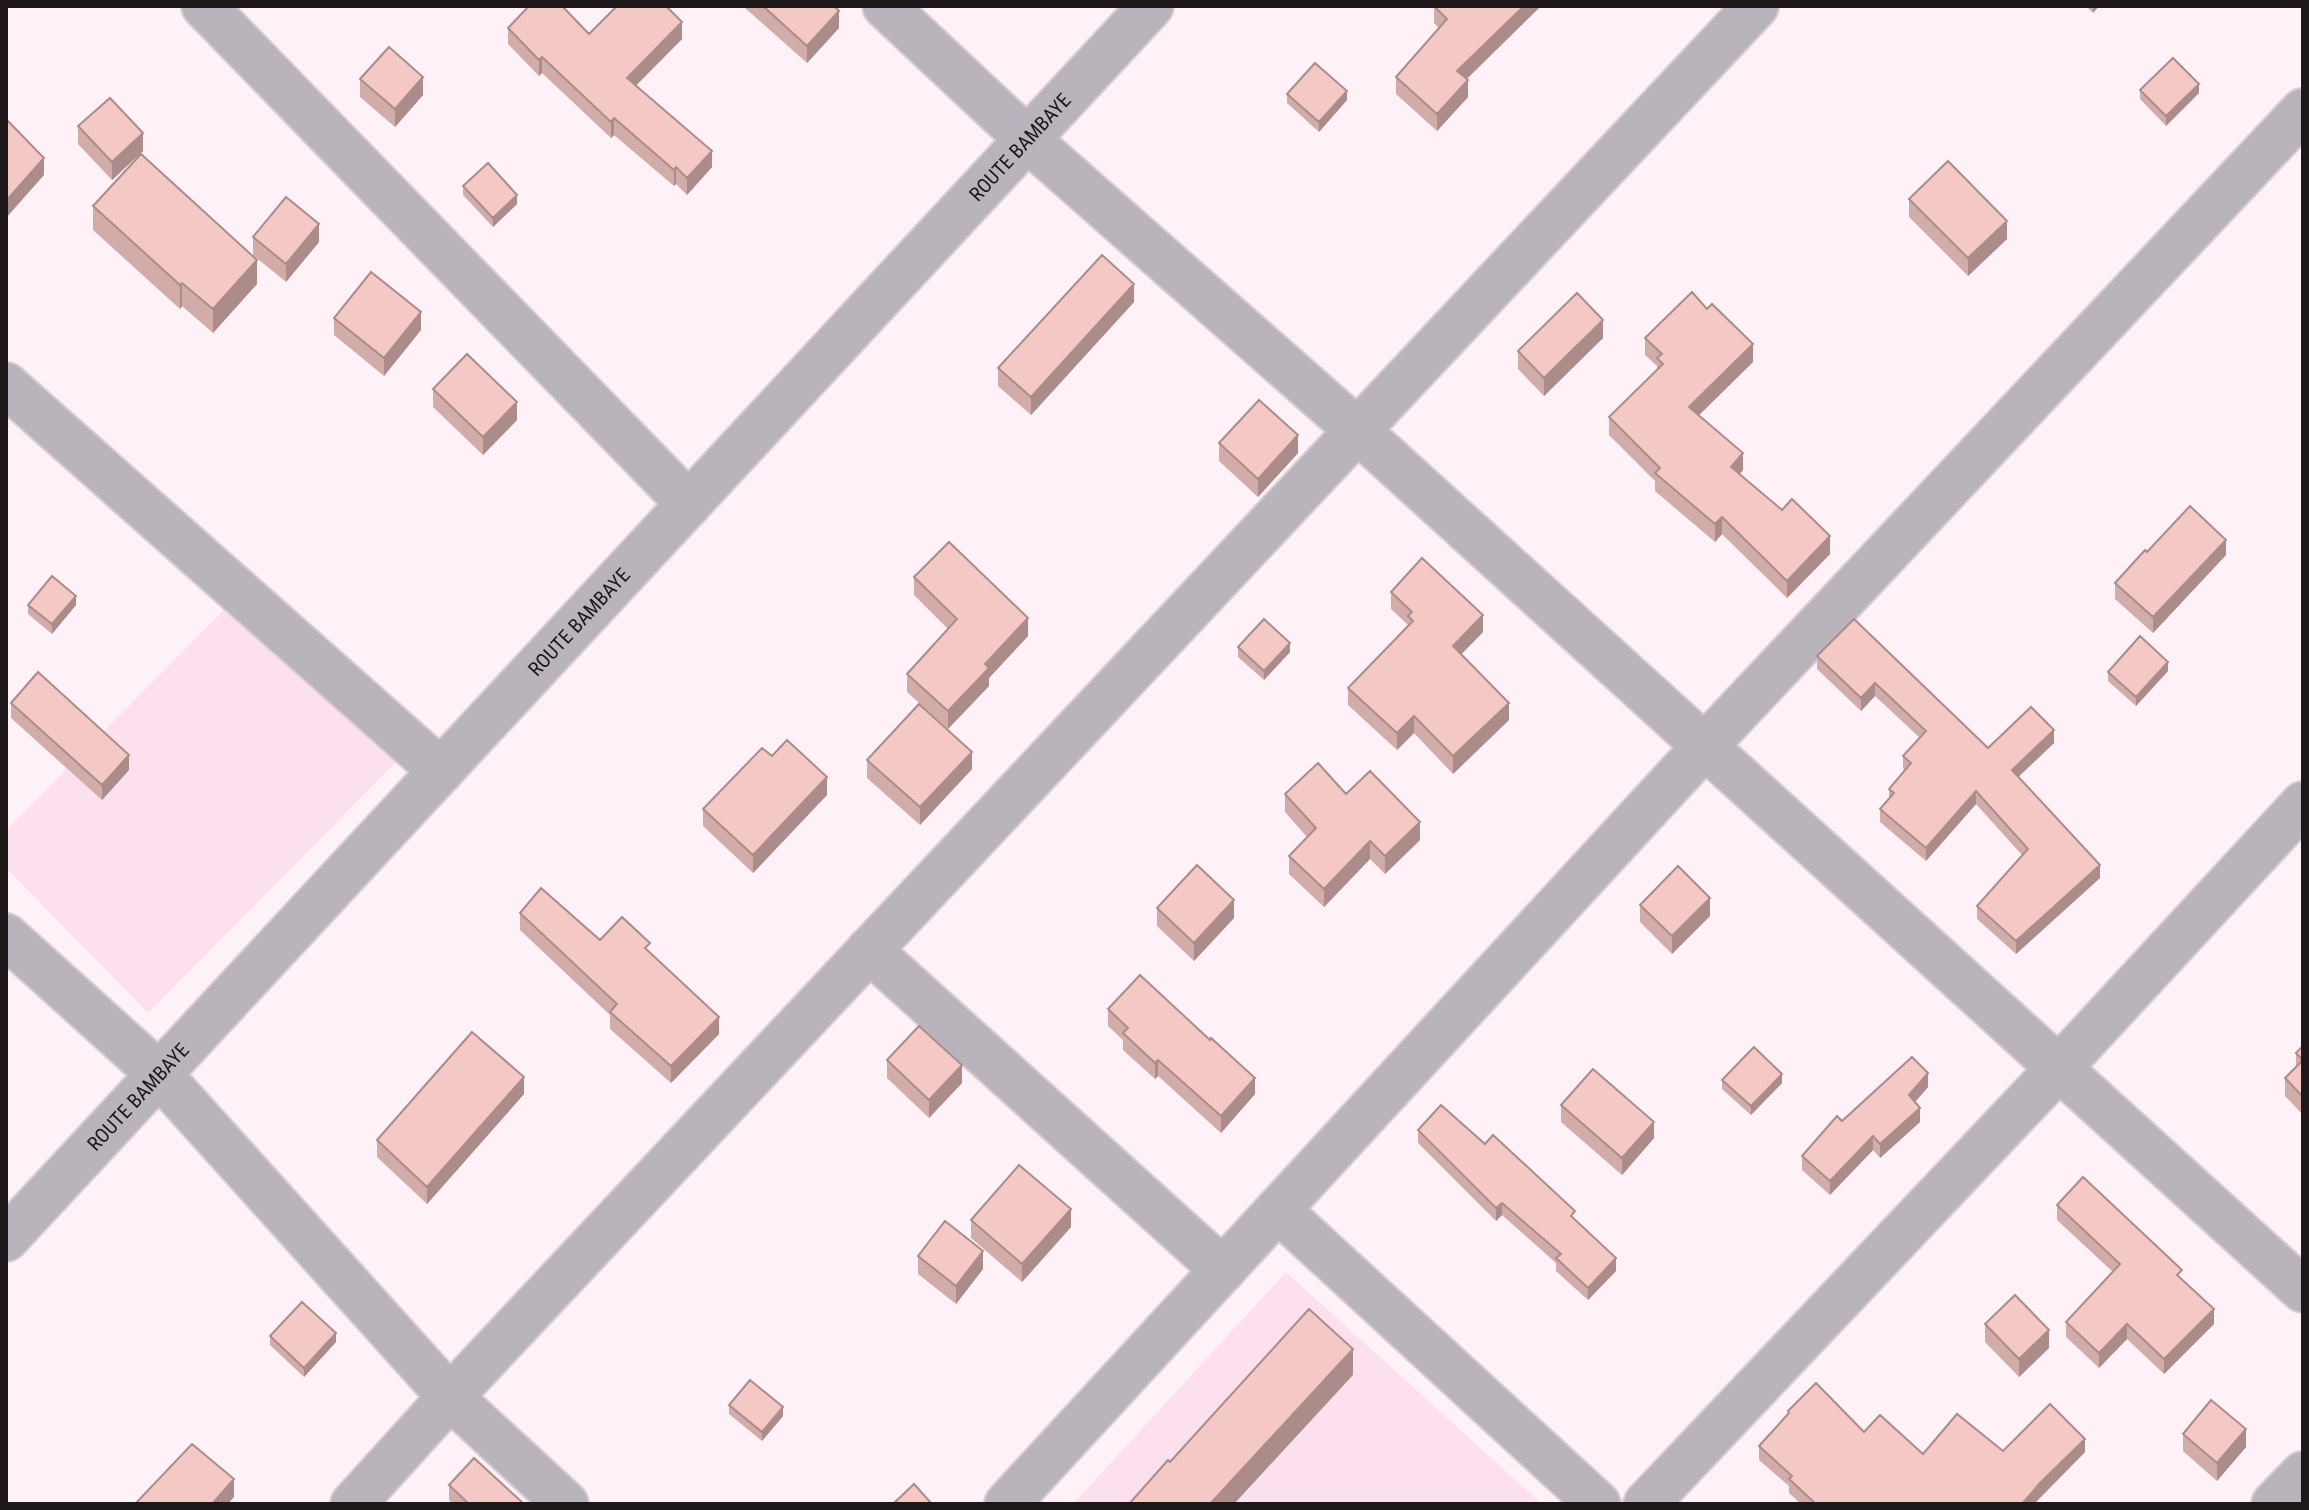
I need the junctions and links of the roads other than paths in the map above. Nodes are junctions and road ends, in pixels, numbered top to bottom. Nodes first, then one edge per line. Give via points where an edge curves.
1 (204, 6) edge
2 (885, 6) edge
3 (1151, 6) edge
4 (1756, 6) edge
5 (2303, 111) edge
6 (1027, 139) junction
7 (6, 385) edge
8 (1357, 430) junction
9 (689, 504) junction
10 (1705, 746) junction
11 (441, 771) junction
12 (2303, 804) edge
13 (6, 936) edge
14 (869, 950) junction
15 (2058, 1069) junction
16 (159, 1074) junction
17 (1278, 1210) junction
18 (6, 1239) edge
19 (1223, 1270) junction
20 (2303, 1290) edge
21 (450, 1397) junction
22 (2303, 1474) edge
23 (353, 1504) edge
24 (566, 1504) edge
25 (1007, 1504) edge
26 (1598, 1504) edge
27 (1646, 1504) edge
28 (2274, 1504) edge

1 - 9 street
2 - 6 street
3 - 6 street, ROUTE BAMBAYE
4 - 8 street
5 - 10 street
6 - 8 street
6 - 9 street, ROUTE BAMBAYE
7 - 11 street
8 - 10 street
8 - 14 street
9 - 11 street, ROUTE BAMBAYE
10 - 15 street
10 - 17 street
11 - 16 street, ROUTE BAMBAYE
12 - 15 street
13 - 16 street
14 - 19 street
14 - 21 street
15 - 20 street
15 - 27 street
16 - 18 street, ROUTE BAMBAYE
16 - 21 street
17 - 19 street
17 - 26 street
19 - 25 street
21 - 23 street
21 - 24 street
22 - 28 street

